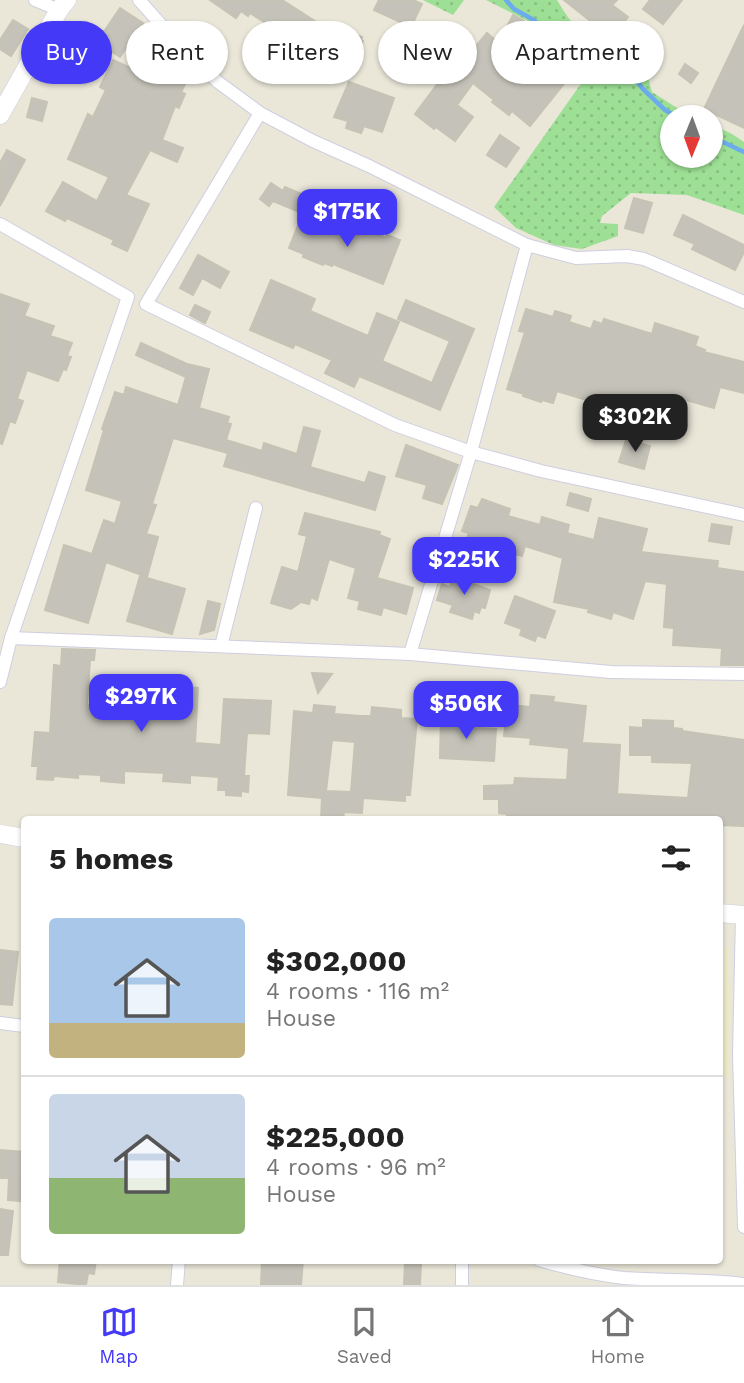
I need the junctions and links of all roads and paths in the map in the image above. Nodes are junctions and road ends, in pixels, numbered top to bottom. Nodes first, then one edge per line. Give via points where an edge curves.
1 (35, 0) edge
2 (139, 0) edge
3 (63, 5) edge
4 (260, 113) junction
5 (0, 115) edge
6 (0, 224) edge
7 (527, 245) junction
8 (128, 298) junction
9 (744, 302) edge
10 (146, 304) junction
11 (471, 452) junction
12 (256, 508) dead end
13 (744, 515) edge
14 (12, 638) junction
15 (221, 646) junction
16 (410, 654) junction
17 (744, 674) edge
18 (0, 682) edge
19 (0, 834) edge
20 (21, 838) edge
21 (723, 913) edge
22 (743, 915) edge
23 (0, 1023) edge
24 (21, 1026) edge
25 (742, 1129) edge
26 (744, 1227) edge
27 (179, 1264) edge
28 (462, 1264) edge
29 (553, 1264) edge
30 (744, 1284) edge
31 (177, 1285) edge
32 (462, 1285) edge

1 - 3 street
2 - 4 street via 218,82
3 - 5 street
4 - 7 street
4 - 10 street
6 - 8 street
7 - 9 street via 576,258 644,260
7 - 11 street
8 - 10 street
8 - 14 street
10 - 11 street via 395,425
11 - 13 street
11 - 16 street
12 - 15 street
14 - 15 street
14 - 18 street
15 - 16 street
16 - 17 street via 611,671
19 - 20 street
21 - 22 street
22 - 25 street
23 - 24 street
25 - 26 street
27 - 31 street
28 - 32 street
29 - 30 street via 623,1278

